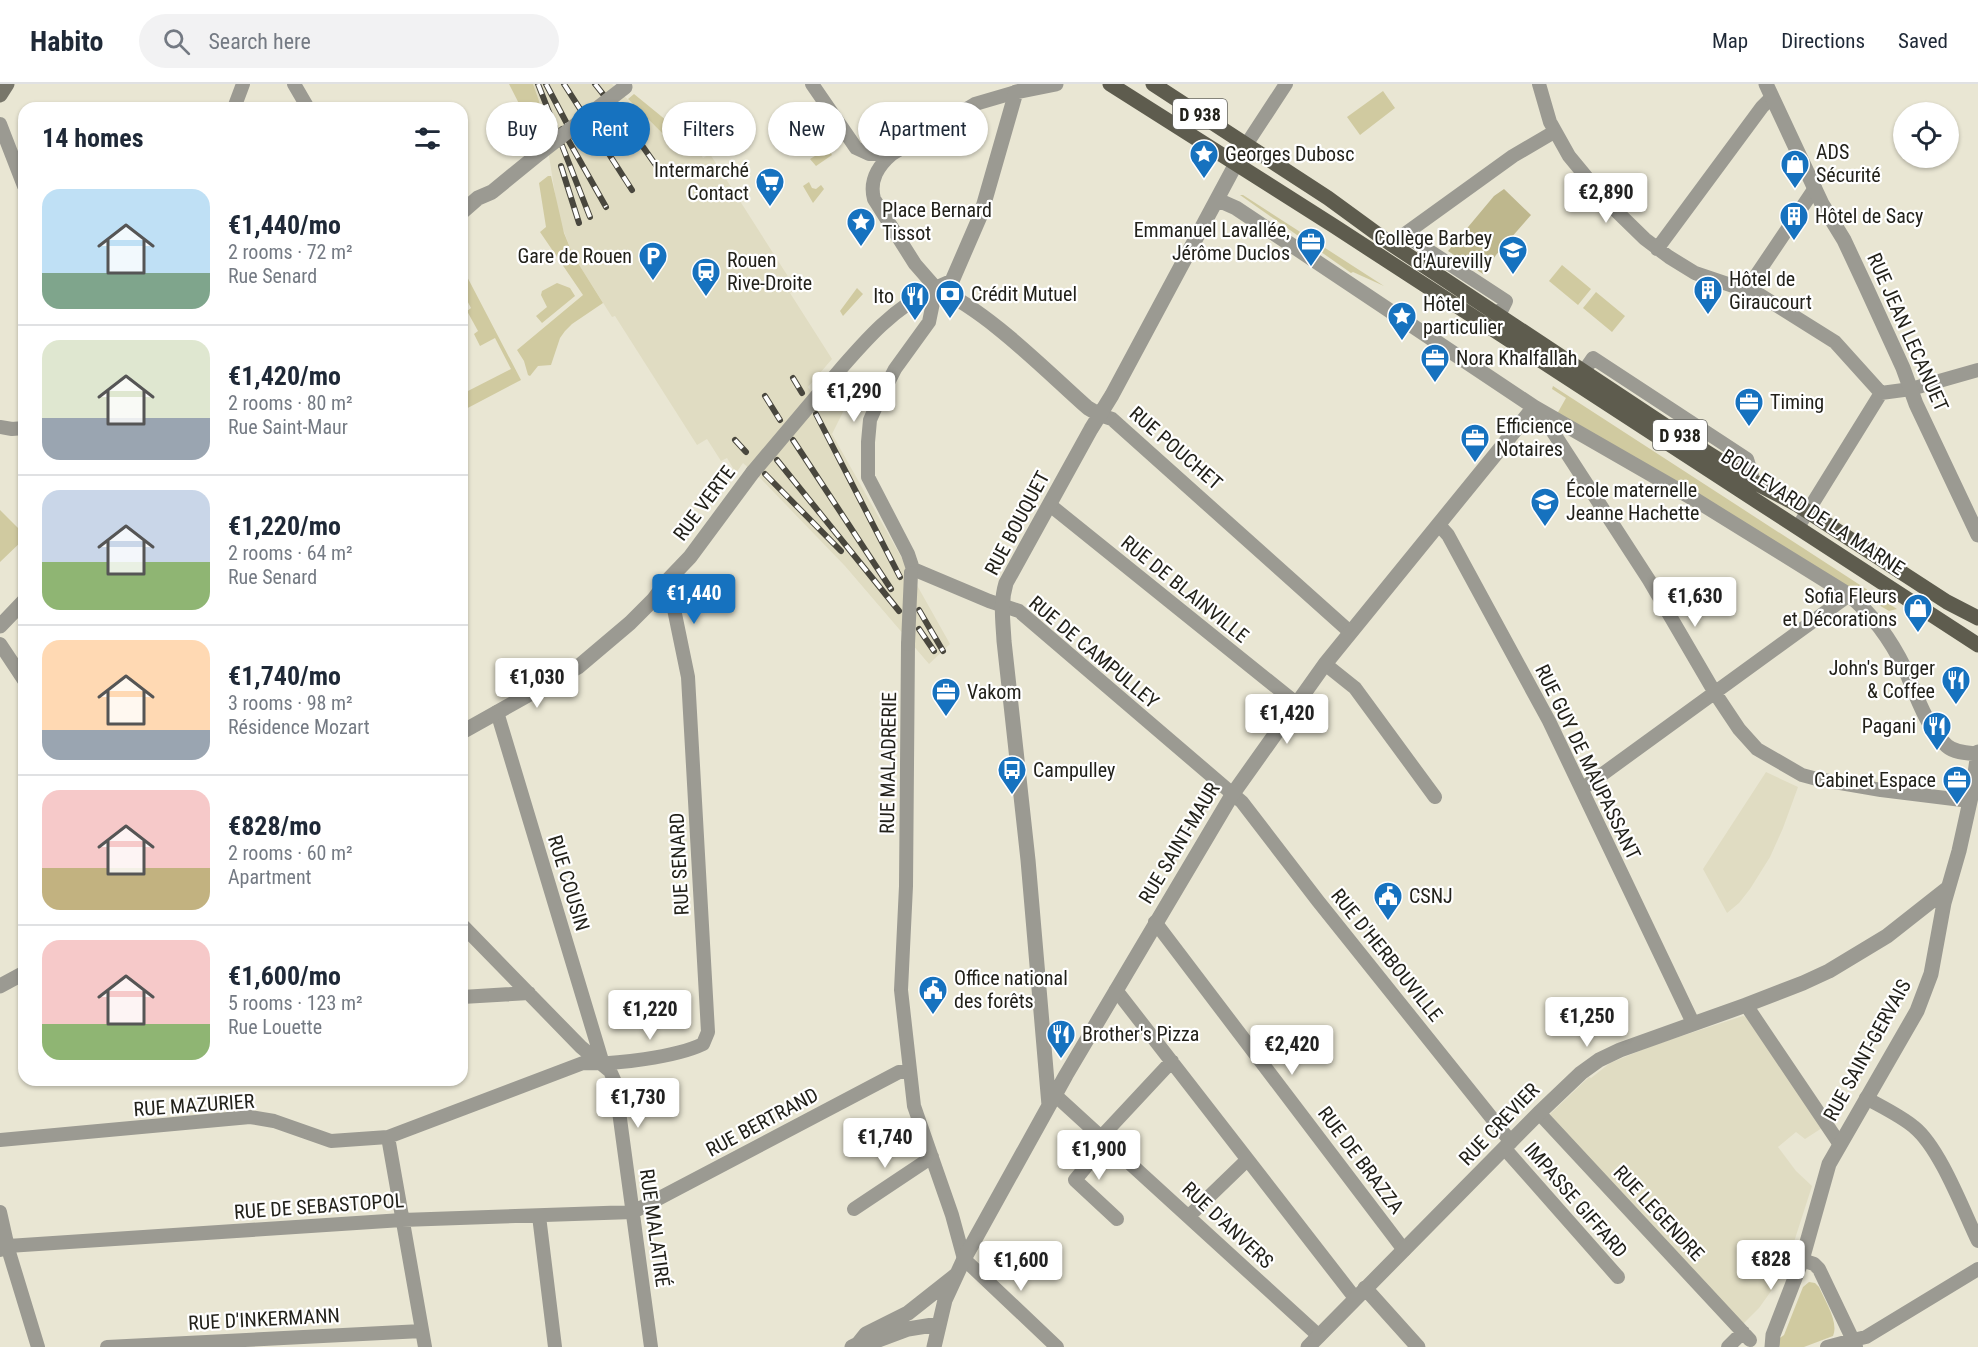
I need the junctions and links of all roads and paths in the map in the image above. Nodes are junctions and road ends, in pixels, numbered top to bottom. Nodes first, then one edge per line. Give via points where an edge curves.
1 (8, 84) edge
2 (243, 84) edge
3 (294, 84) edge
4 (812, 84) edge
5 (1056, 84) edge
6 (1110, 84) edge
7 (1153, 84) edge
8 (1286, 84) edge
9 (1539, 84) edge
10 (628, 86) edge
11 (1769, 90) edge
12 (1016, 92) junction
13 (0, 95) edge
14 (236, 102) edge
15 (304, 102) edge
16 (982, 102) edge
17 (0, 124) edge
18 (1554, 132) junction
19 (1246, 145) junction
20 (858, 149) edge
21 (890, 156) edge
22 (1235, 165) junction
23 (18, 170) edge
24 (1815, 188) junction
25 (1218, 200) junction
26 (468, 207) edge
27 (1404, 235) junction
28 (1391, 244) junction
29 (1657, 249) junction
30 (936, 288) junction
31 (1747, 289) junction
32 (1502, 308) junction
33 (1978, 370) edge
34 (1584, 371) junction
35 (1911, 389) junction
36 (1881, 393) junction
37 (818, 395) joint
38 (1534, 407) junction
39 (1100, 415) junction
40 (0, 427) edge
41 (18, 428) edge
42 (1754, 482) junction
43 (1050, 505) junction
44 (1808, 511) junction
45 (1439, 525) junction
46 (1798, 527) junction
47 (1978, 535) edge
48 (912, 571) junction
49 (668, 580) junction
50 (1849, 595) junction
51 (1002, 607) junction
52 (18, 608) edge
53 (1978, 618) edge
54 (0, 626) edge
55 (1350, 632) junction
56 (0, 645) edge
57 (1978, 645) edge
58 (1325, 664) junction
59 (18, 671) edge
60 (1715, 693) junction
61 (1296, 703) junction
62 (497, 712) junction
63 (468, 729) edge
64 (1978, 753) edge
65 (1582, 789) junction
66 (1232, 795) junction
67 (1435, 797) dead end
68 (1970, 801) junction
69 (1948, 888) junction
70 (1155, 922) junction
71 (468, 931) edge
72 (18, 976) edge
73 (0, 986) edge
74 (1116, 990) junction
75 (529, 993) junction
76 (468, 997) edge
77 (1746, 1005) junction
78 (1693, 1023) junction
79 (1172, 1061) junction
80 (603, 1064) junction
81 (910, 1071) junction
82 (1866, 1098) junction
83 (1052, 1101) junction
84 (1539, 1113) junction
85 (388, 1137) junction
86 (1105, 1139) junction
87 (0, 1140) edge
88 (1839, 1143) junction
89 (1508, 1145) junction
90 (932, 1157) junction
91 (1247, 1160) junction
92 (854, 1209) dead end
93 (0, 1212) edge
94 (633, 1212) junction
95 (539, 1216) junction
96 (1190, 1216) junction
97 (1117, 1219) dead end
98 (402, 1220) junction
99 (1978, 1241) edge
100 (4, 1248) edge
101 (1404, 1250) junction
102 (964, 1259) junction
103 (1802, 1260) junction
104 (1978, 1269) edge
105 (956, 1275) junction
106 (1618, 1277) dead end
107 (1360, 1293) junction
108 (939, 1324) junction
109 (422, 1331) junction
110 (1319, 1336) junction
111 (1749, 1341) edge
112 (1773, 1341) edge
113 (1855, 1344) edge
114 (143, 1346) edge
115 (855, 1346) edge
116 (38, 1347) edge
117 (107, 1347) edge
118 (425, 1347) edge
119 (555, 1347) edge
120 (651, 1347) edge
121 (933, 1347) edge
122 (1057, 1347) edge
123 (1308, 1347) edge
124 (1418, 1347) edge
125 (1728, 1347) edge
126 (1827, 1347) edge

1 - 13 main road
2 - 14 street
3 - 15 street
4 - 20 street
5 - 12 street
6 - 22 main road, BOULEVARD DE LA MARNE / D 938
7 - 19 main road, BOULEVARD DE LA MARNE / D 938
8 - 19 street
9 - 18 street
10 - 26 street, bridge
11 - 24 street, RUE JEAN LECANUET
11 - 29 street via 1762,107
12 - 16 street
12 - 30 street via 981,213 952,281
17 - 23 street
18 - 27 street via 1513,156
18 - 29 street via 1600,194
19 - 22 street, RUE BOUQUET
19 - 28 main road, BOULEVARD DE LA MARNE / D 938
21 - 30 street via 875,174 874,199 915,264
22 - 25 street, RUE BOUQUET
22 - 46 main road, BOULEVARD DE LA MARNE / D 938
24 - 31 street
24 - 35 street, RUE JEAN LECANUET via 1847,246
25 - 38 street via 1236,208
25 - 39 street, RUE BOUQUET
27 - 28 street
27 - 32 street, BOULEVARD DE LA MARNE
28 - 32 main road, BOULEVARD DE LA MARNE / D 938
29 - 31 street via 1695,273
30 - 37 street via 916,297 877,330
30 - 39 street, RUE POUCHET via 956,297 991,323
30 - 48 street, RUE MALADRERIE via 929,322 895,369 877,404 870,420 868,442 868,477 908,554
31 - 36 street via 1836,342
32 - 34 main road, BOULEVARD DE LA MARNE / D 938
33 - 35 street
34 - 42 main road, BOULEVARD DE LA MARNE / D 938
34 - 42 street, BOULEVARD DE LA MARNE via 1593,358 1747,459
35 - 36 street
35 - 47 street, RUE JEAN LECANUET
36 - 44 street
37 - 49 street, RUE VERTE, bridge
38 - 45 street, RUE SAINT-MAUR
38 - 50 street
38 - 60 street via 1648,580
39 - 43 street, RUE BOUQUET
39 - 55 street, RUE POUCHET via 1112,419
40 - 41 street
42 - 44 main road, BOULEVARD DE LA MARNE / D 938
43 - 51 street, RUE BOUQUET via 1006,583
43 - 61 street, RUE DE BLAINVILLE
44 - 46 street
44 - 53 main road, BOULEVARD DE LA MARNE / D 938
45 - 55 street, RUE SAINT-MAUR
45 - 65 street, RUE GUY DE MAUPASSANT via 1549,721
46 - 57 main road, BOULEVARD DE LA MARNE / D 938
48 - 51 street, RUE DE CAMPULLEY
48 - 81 street, RUE MALADRERIE, bridge via 901,990
49 - 62 street, RUE VERTE via 630,623 578,667
49 - 80 street, RUE SENARD via 688,677 708,1032 703,1044 692,1049
50 - 60 street
50 - 64 street via 1866,609 1892,644 1914,694 1947,746
51 - 66 street, RUE DE CAMPULLEY via 1019,611
51 - 83 street, RUE BOUQUET
52 - 54 street
55 - 58 street, RUE SAINT-MAUR
56 - 59 street
58 - 61 street, RUE SAINT-MAUR
58 - 67 street via 1355,688
60 - 65 street
60 - 68 street via 1752,744 1802,775
61 - 66 street, RUE SAINT-MAUR
62 - 63 street, RUE VERTE
62 - 80 street, RUE COUSIN
64 - 68 street, RUE SAINT-GERVAIS
65 - 78 street, RUE GUY DE MAUPASSANT
66 - 70 street, RUE SAINT-MAUR
66 - 89 street, RUE D'HERBOUVILLE via 1242,802
68 - 69 street, RUE SAINT-GERVAIS
69 - 77 street, RUE CREVIER via 1887,936 1829,971
69 - 82 street, RUE SAINT-GERVAIS via 1926,990
70 - 74 street, RUE SAINT-MAUR
70 - 101 street, RUE DE BRAZZA
71 - 75 street, RUE MALATIRÉ
72 - 73 street
74 - 79 street
74 - 83 street, RUE SAINT-MAUR
75 - 76 street
75 - 80 street, RUE MALATIRÉ
77 - 78 street, RUE CREVIER
77 - 88 street
78 - 84 street, RUE CREVIER via 1599,1060
79 - 86 street
79 - 91 street
80 - 85 street, RUE MAZURIER via 583,1063
80 - 94 street, RUE MALATIRÉ via 615,1082
81 - 90 street, RUE MALADRERIE via 914,1106
81 - 94 street, RUE BERTRAND via 899,1072
82 - 88 street, RUE SAINT-GERVAIS
82 - 99 street via 1924,1137
83 - 86 street, RUE D'ANVERS
83 - 102 street, RUE SAINT-MAUR
84 - 89 street, RUE CREVIER
84 - 111 street, RUE LEGENDRE
85 - 87 street, RUE MAZURIER via 331,1142 274,1121 250,1117
85 - 98 street
86 - 96 street, RUE D'ANVERS
86 - 97 street via 1075,1180
88 - 103 street, RUE SAINT-GERVAIS via 1823,1181
89 - 101 street, RUE CREVIER
89 - 106 street, IMPASSE GIFFARD
90 - 92 street
90 - 102 street, RUE MALADRERIE
91 - 96 street
91 - 107 street
93 - 100 street
94 - 95 street, RUE DE SEBASTOPOL
94 - 120 street, RUE MALATIRÉ
95 - 98 street, RUE DE SEBASTOPOL
95 - 119 street
96 - 110 street, RUE D'ANVERS
98 - 100 street, RUE DE SEBASTOPOL
98 - 109 street
100 - 116 street
101 - 107 street, RUE CREVIER
102 - 105 street, RUE SAINT-MAUR
102 - 122 street
103 - 112 street, RUE SAINT-GERVAIS
103 - 113 street via 1819,1269
104 - 113 street
105 - 108 street, RUE SAINT-MAUR
105 - 115 street via 901,1317 866,1334
107 - 110 street, RUE CREVIER
107 - 124 street
108 - 115 street via 908,1329
108 - 121 street, RUE SAINT-MAUR
109 - 114 street, RUE D'INKERMANN
109 - 118 street
110 - 123 street, RUE CREVIER
111 - 112 street
111 - 125 street
113 - 126 street
114 - 117 street, RUE D'INKERMANN

